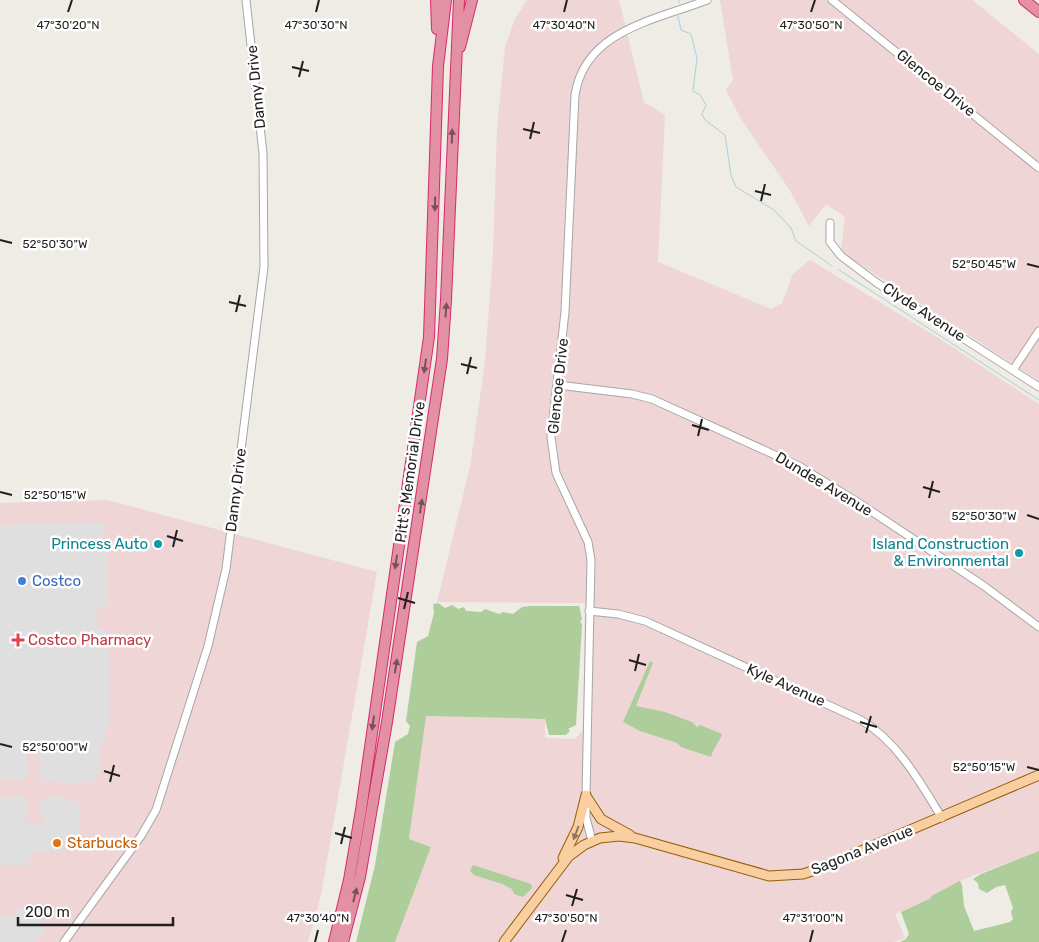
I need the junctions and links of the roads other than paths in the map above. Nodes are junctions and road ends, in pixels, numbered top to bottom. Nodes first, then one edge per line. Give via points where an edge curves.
1 (246, 0) edge
2 (436, 0) edge
3 (446, 0) edge
4 (459, 0) edge
5 (472, 0) edge
6 (707, 0) edge
7 (832, 0) edge
8 (1024, 0) edge
9 (1039, 12) edge
10 (438, 66) junction
11 (454, 90) junction
12 (1039, 168) edge
13 (830, 223) dead end
14 (1039, 331) edge
15 (1013, 370) junction
16 (558, 385) junction
17 (1039, 387) edge
18 (589, 611) junction
19 (1039, 626) edge
20 (1039, 775) edge
21 (586, 795) junction
22 (942, 818) junction
23 (635, 838) junction
24 (592, 841) junction
25 (559, 868) junction
26 (64, 942) edge
27 (334, 942) edge
28 (343, 942) edge
29 (504, 942) edge

1 - 26 street, Danny Drive via 263,153 264,267 226,569 208,646 156,810 141,836
2 - 10 highway
3 - 10 highway, Pitt's Memorial Drive
4 - 11 highway, Pitt's Memorial Drive
5 - 11 highway via 462,37
6 - 16 street, Glencoe Drive via 615,36 594,53 579,78 574,106 566,305
7 - 12 street, Glencoe Drive
8 - 9 highway
10 -> 27 highway, Pitt's Memorial Drive via 429,337 359,819
28 -> 11 highway, Pitt's Memorial Drive via 360,877 386,732 442,359
13 - 15 street, Clyde Avenue via 830,242 838,254
14 - 15 street
15 - 17 street, Clyde Avenue
16 - 18 street, Glencoe Drive via 552,437 554,465 590,550
16 - 19 street, Dundee Avenue via 652,399 783,458 849,496
18 - 21 street, Glencoe Drive
18 - 22 street, Kyle Avenue via 645,621 861,720 881,734 903,758
20 - 22 main road, Sagona Avenue
21 - 23 main road via 601,819
21 - 24 street, Glencoe Drive via 586,818
21 -> 25 main road via 578,827
22 - 23 main road, Sagona Avenue via 821,868 786,876 752,873
23 - 24 main road, Sagona Avenue via 614,836
24 - 25 main road via 573,853
25 - 29 main road

